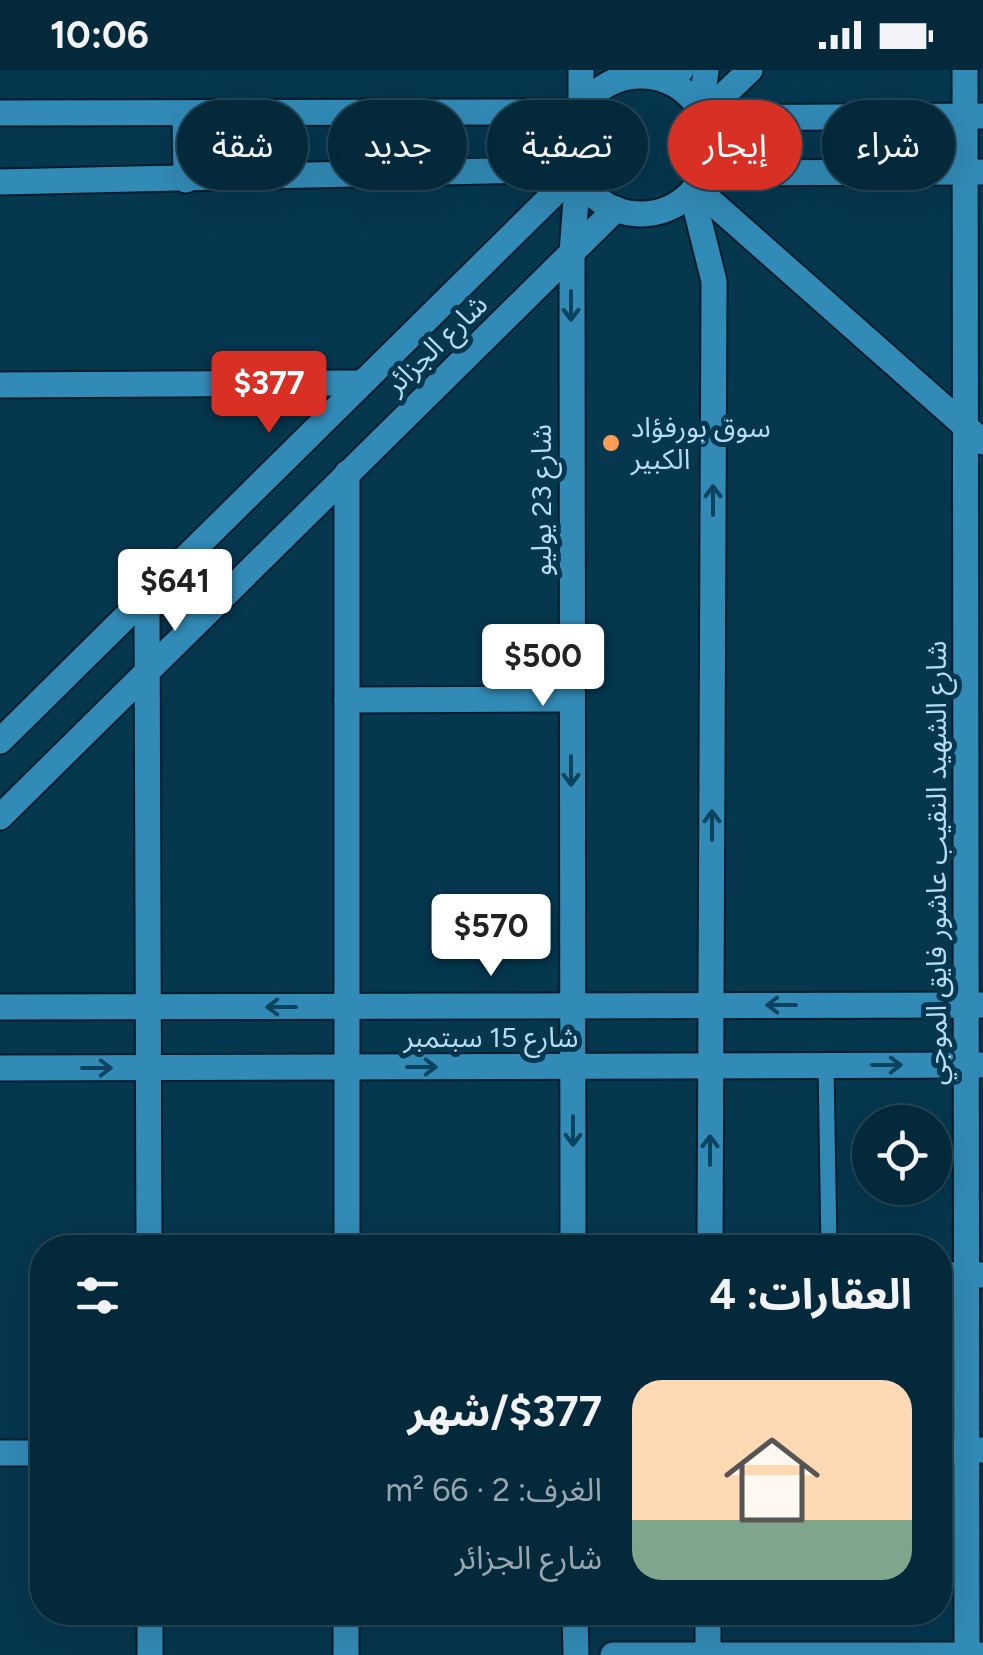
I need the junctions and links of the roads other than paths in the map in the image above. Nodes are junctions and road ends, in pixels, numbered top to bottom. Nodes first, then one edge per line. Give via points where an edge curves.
1 (581, 70) edge
2 (706, 70) edge
3 (750, 70) edge
4 (964, 70) edge
5 (675, 76) edge
6 (580, 100) edge
7 (589, 100) edge
8 (692, 100) edge
9 (704, 100) edge
10 (719, 100) edge
11 (487, 112) edge
12 (0, 113) edge
13 (308, 113) edge
14 (177, 114) edge
15 (802, 115) edge
16 (974, 116) edge
17 (974, 172) edge
18 (487, 173) edge
19 (308, 177) edge
20 (802, 179) edge
21 (177, 180) edge
22 (0, 182) edge
23 (558, 190) edge
24 (576, 190) edge
25 (590, 190) edge
26 (689, 190) edge
27 (698, 190) edge
28 (704, 190) edge
29 (616, 209) junction
30 (572, 253) junction
31 (974, 380) edge
32 (360, 383) junction
33 (0, 385) edge
34 (974, 434) edge
35 (347, 474) junction
36 (147, 598) junction
37 (148, 671) junction
38 (570, 699) junction
39 (347, 700) junction
40 (0, 741) edge
41 (0, 817) edge
42 (974, 1005) edge
43 (572, 1006) junction
44 (711, 1006) junction
45 (0, 1007) edge
46 (148, 1007) junction
47 (347, 1007) junction
48 (974, 1065) edge
49 (572, 1066) junction
50 (710, 1066) junction
51 (826, 1066) junction
52 (347, 1067) junction
53 (0, 1068) edge
54 (148, 1068) junction
55 (148, 1235) edge
56 (347, 1235) edge
57 (573, 1235) edge
58 (710, 1235) edge
59 (829, 1235) edge
60 (963, 1275) edge
61 (963, 1450) edge
62 (0, 1453) edge
63 (30, 1453) edge
64 (150, 1625) edge
65 (346, 1625) edge
66 (575, 1625) edge
67 (708, 1625) edge
68 (150, 1655) edge
69 (346, 1655) edge
70 (576, 1655) edge
71 (613, 1655) edge
72 (708, 1655) edge
73 (966, 1655) edge
74 (983, 1655) edge

1 - 6 street
2 - 9 street
3 - 10 street
4 - 16 street, شارع الشهيد النقيب عاشور فايق الموجي
5 - 7 street via 620,79
5 - 8 street
11 - 13 street
12 - 14 street
15 - 16 street
16 - 17 street, شارع الشهيد النقيب عاشور فايق الموجي
17 - 20 street
17 - 31 street, شارع الشهيد النقيب عاشور فايق الموجي
18 - 19 street
21 - 22 street
23 - 32 street, شارع الجزائر
24 - 30 street, شارع 23 يوليو
25 - 29 street
26 - 29 street via 664,210
44 -> 27 street via 714,281
28 - 34 street
29 - 30 street, شارع الجزائر
30 - 35 street, شارع الجزائر
30 -> 38 street, شارع 23 يوليو
31 - 34 street, شارع الشهيد النقيب عاشور فايق الموجي
32 - 33 street
32 - 36 street, شارع الجزائر
34 - 42 street, شارع الشهيد النقيب عاشور فايق الموجي
35 - 37 street, شارع الجزائر
35 - 39 street
36 - 37 street
36 - 40 street, شارع الجزائر
37 - 41 street, شارع الجزائر
37 - 46 street
38 - 39 street
38 -> 43 street, شارع 23 يوليو
39 - 47 street
42 -> 44 street, شارع 15 سبتمبر
42 - 48 street, شارع الشهيد النقيب عاشور فايق الموجي
43 - 44 street, شارع 15 سبتمبر
43 - 47 street, شارع 15 سبتمبر
43 - 49 street, شارع 23 يوليو
44 - 50 street
45 - 46 street, شارع 15 سبتمبر
47 -> 46 street, شارع 15 سبتمبر
46 - 54 street
47 - 52 street
51 -> 48 street, شارع 15 سبتمبر
48 - 60 street, شارع الشهيد النقيب عاشور فايق الموجي
49 - 50 street, شارع 15 سبتمبر
52 -> 49 street, شارع 15 سبتمبر
49 -> 57 street, شارع 23 يوليو
50 - 51 street, شارع 15 سبتمبر
58 -> 50 street
51 - 59 lane
52 - 54 street, شارع 15 سبتمبر
52 - 56 street
53 -> 54 street, شارع 15 سبتمبر
54 - 55 street
60 - 61 street, شارع الشهيد النقيب عاشور فايق الموجي
61 - 73 street, شارع الشهيد النقيب عاشور فايق الموجي
62 - 63 street
64 - 68 street
65 - 69 street
66 - 70 street
67 - 72 street
71 - 72 street
72 - 73 street
73 - 74 street

